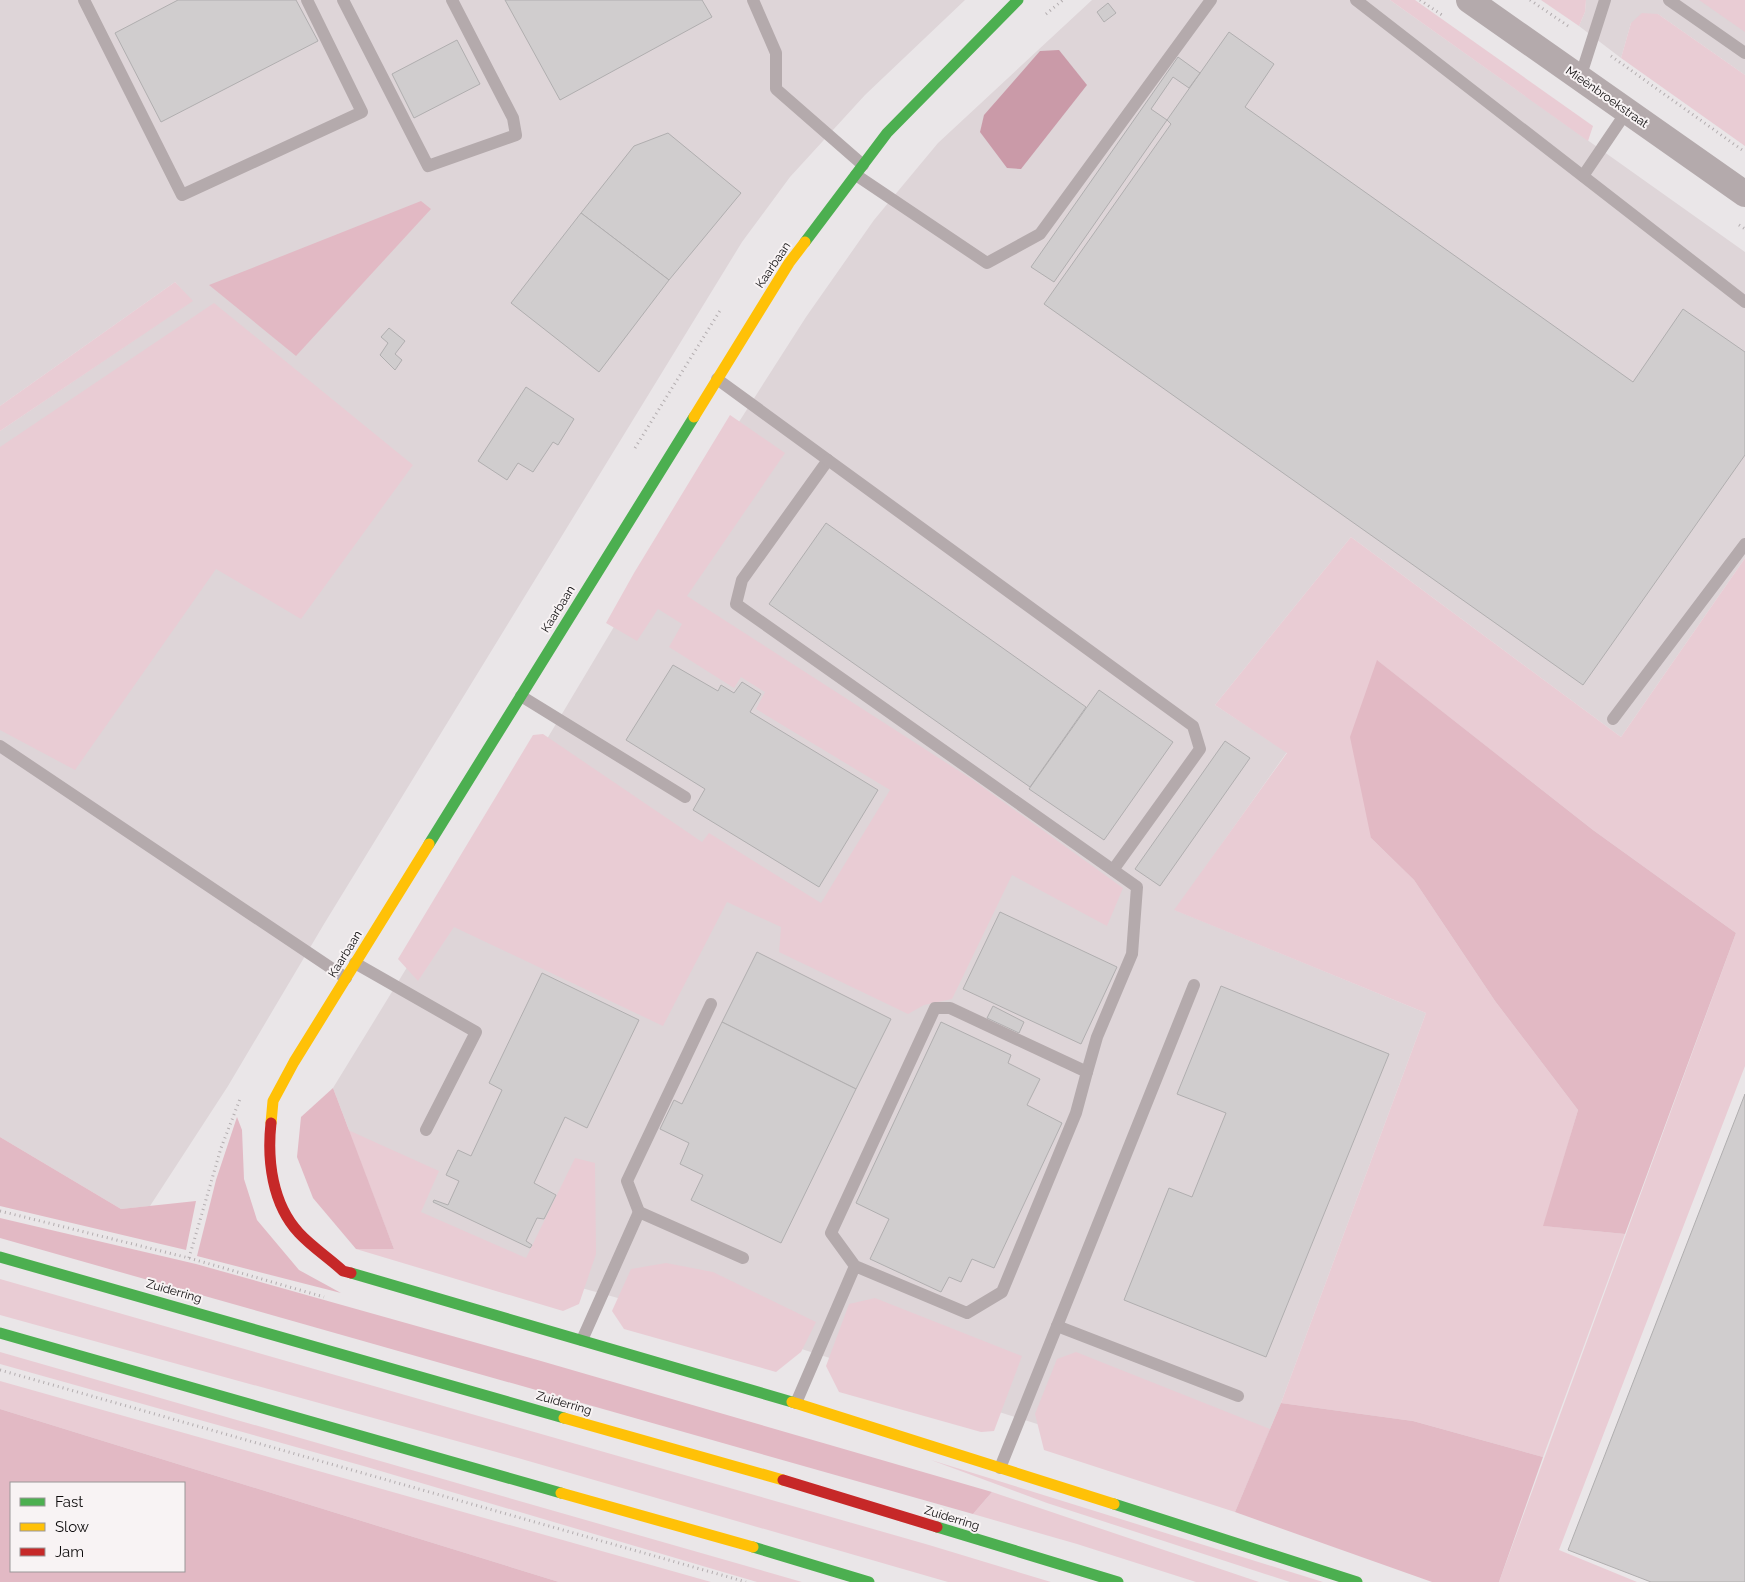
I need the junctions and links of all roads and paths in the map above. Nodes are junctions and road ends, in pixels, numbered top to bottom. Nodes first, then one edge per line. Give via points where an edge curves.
1 (84, 0) edge
2 (307, 0) edge
3 (343, 0) edge
4 (452, 0) edge
5 (753, 0) edge
6 (1018, 0) edge
7 (1063, 0) edge
8 (1211, 0) edge
9 (1356, 0) edge
10 (1469, 0) edge
11 (1530, 0) edge
12 (1605, 0) edge
13 (1669, 0) edge
14 (1042, 18) dead end
15 (1592, 42) junction
16 (1745, 53) edge
17 (1580, 78) junction
18 (1627, 111) junction
19 (1745, 152) edge
20 (860, 170) junction
21 (1583, 176) junction
22 (1745, 194) edge
23 (1745, 302) edge
24 (717, 379) junction
25 (828, 460) junction
26 (1745, 544) edge
27 (521, 696) junction
28 (1613, 719) dead end
29 (0, 746) edge
30 (685, 797) dead end
31 (1113, 870) junction
32 (356, 963) junction
33 (346, 978) junction
34 (1194, 985) dead end
35 (711, 1004) dead end
36 (1087, 1072) junction
37 (244, 1092) dead end
38 (426, 1130) dead end
39 (0, 1211) edge
40 (639, 1212) junction
41 (0, 1257) edge
42 (189, 1258) junction
43 (743, 1258) dead end
44 (855, 1266) junction
45 (265, 1280) dead end
46 (1057, 1326) junction
47 (0, 1333) edge
48 (582, 1340) junction
49 (0, 1370) edge
50 (1238, 1396) dead end
51 (796, 1403) junction
52 (1000, 1468) junction
53 (746, 1582) edge
54 (869, 1582) edge
55 (1118, 1582) edge
56 (1357, 1582) edge

1 - 2 lane via 182,195 362,112
3 - 4 lane via 428,166 516,135 513,118
5 - 20 lane via 776,53 776,89
6 - 20 street, Kaarbaan via 888,133
7 - 14 path
8 - 20 lane via 1040,234 988,263
9 - 21 lane
10 - 17 street, Mieënbroekstraat
11 - 15 path
12 - 15 lane
13 - 16 lane
15 - 17 lane
15 - 19 path
17 - 18 street, Mieënbroekstraat
18 - 21 lane
18 - 22 street, Mieënbroekstraat
20 - 24 street, Kaarbaan via 790,263
21 - 23 lane
24 - 25 lane
24 - 27 street, Kaarbaan
25 - 31 lane via 1193,726 1200,749
25 - 31 lane via 742,580 736,604
26 - 28 lane
27 - 30 lane
27 - 32 street, Kaarbaan
29 - 33 lane
31 - 36 lane via 1137,887 1132,954 1096,1037
32 - 33 street, Kaarbaan
32 - 38 lane via 476,1032
33 - 48 street, Kaarbaan via 273,1101 268,1150 278,1201 298,1232 343,1270
34 - 46 lane
35 - 40 lane via 627,1181
36 - 44 lane via 1076,1113 1002,1292 967,1313
36 - 44 lane via 950,1008 935,1008 831,1233
37 - 42 path via 221,1148
39 - 42 path
40 - 43 lane
40 - 48 lane
41 - 55 street, Zuiderring via 756,1472
42 - 45 path
44 - 51 lane
46 - 50 lane
46 - 52 lane
47 - 54 street
48 - 51 street
49 - 53 path
51 - 52 street
52 - 56 street

